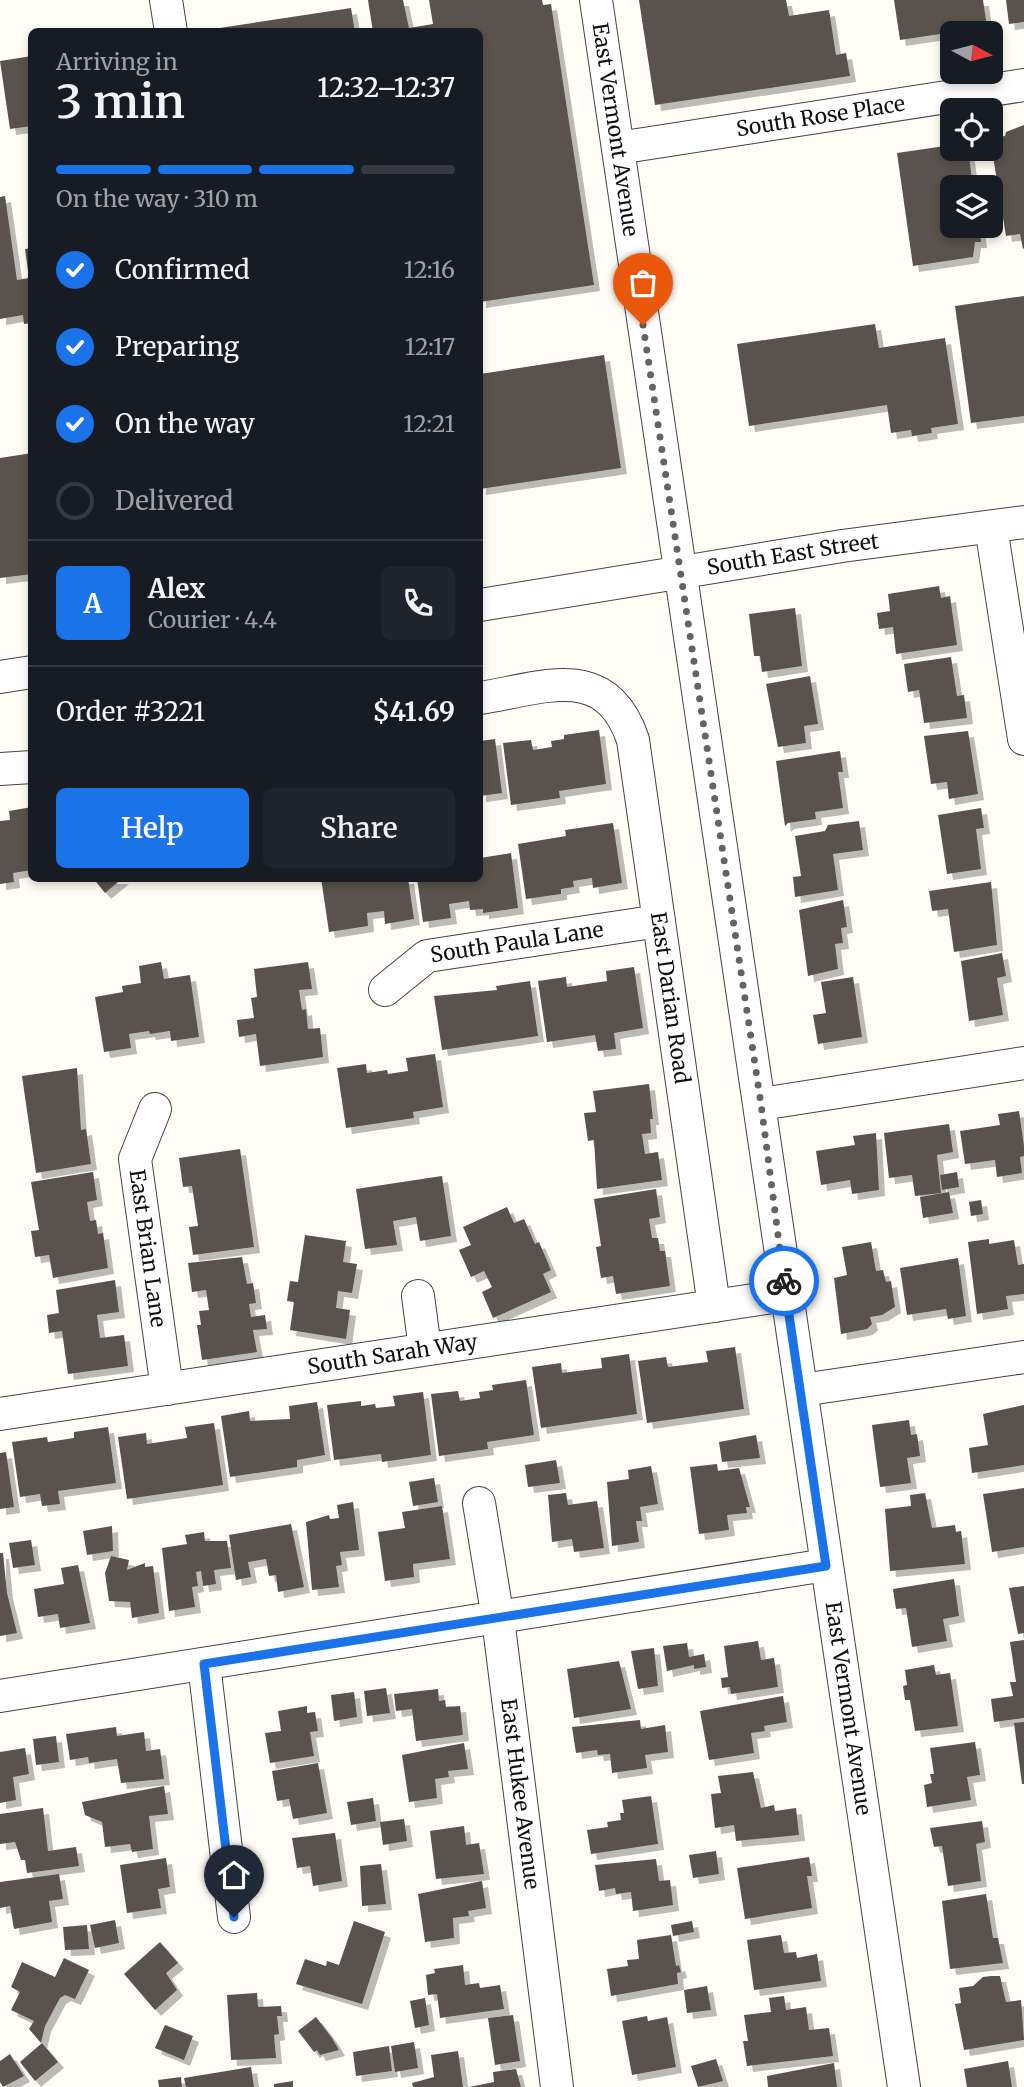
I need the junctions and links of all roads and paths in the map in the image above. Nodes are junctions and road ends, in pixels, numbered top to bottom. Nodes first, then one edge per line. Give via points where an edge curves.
1 (166, 0) edge
2 (596, 0) edge
3 (170, 28) edge
4 (1024, 85) edge
5 (618, 148) junction
6 (1024, 522) edge
7 (991, 527) junction
8 (678, 573) junction
9 (483, 605) edge
10 (28, 673) edge
11 (0, 677) edge
12 (483, 698) edge
13 (1024, 739) edge
14 (28, 767) edge
15 (0, 769) edge
16 (659, 921) junction
17 (385, 990) dead end
18 (1024, 1063) edge
19 (761, 1104) junction
20 (155, 1109) dead end
21 (786, 1295) junction
22 (418, 1296) dead end
23 (715, 1306) junction
24 (425, 1349) junction
25 (1024, 1357) edge
26 (167, 1389) junction
27 (802, 1390) junction
28 (0, 1413) edge
29 (479, 1503) dead end
30 (826, 1566) junction
31 (498, 1619) junction
32 (204, 1664) junction
33 (0, 1696) edge
34 (234, 1917) dead end
35 (557, 2087) edge
36 (904, 2087) edge

1 - 3 street
2 - 5 street, East Vermont Avenue
4 - 5 street, South Rose Place
5 - 8 street, East Vermont Avenue
6 - 7 street, South East Street
7 - 8 street, South East Street
7 - 13 street
8 - 9 street, South East Street
8 - 19 street, East Vermont Avenue
10 - 11 street
12 - 16 street, East Darian Road via 567,685 610,697 625,716 633,740
14 - 15 street
16 - 17 street, South Paula Lane via 427,956
16 - 23 street, East Darian Road
18 - 19 street
19 - 21 street, East Vermont Avenue
20 - 26 street, East Brian Lane via 135,1159
21 - 23 street, South Sarah Way
21 - 27 street, East Vermont Avenue
22 - 24 street
23 - 24 street, South Sarah Way
24 - 26 street, South Sarah Way
25 - 27 street
26 - 28 street, South Sarah Way
27 - 30 street, East Vermont Avenue
29 - 31 street, East Hukee Avenue
30 - 31 street
30 - 36 street, East Vermont Avenue
31 - 32 street
31 - 35 street, East Hukee Avenue
32 - 33 street
32 - 34 street

